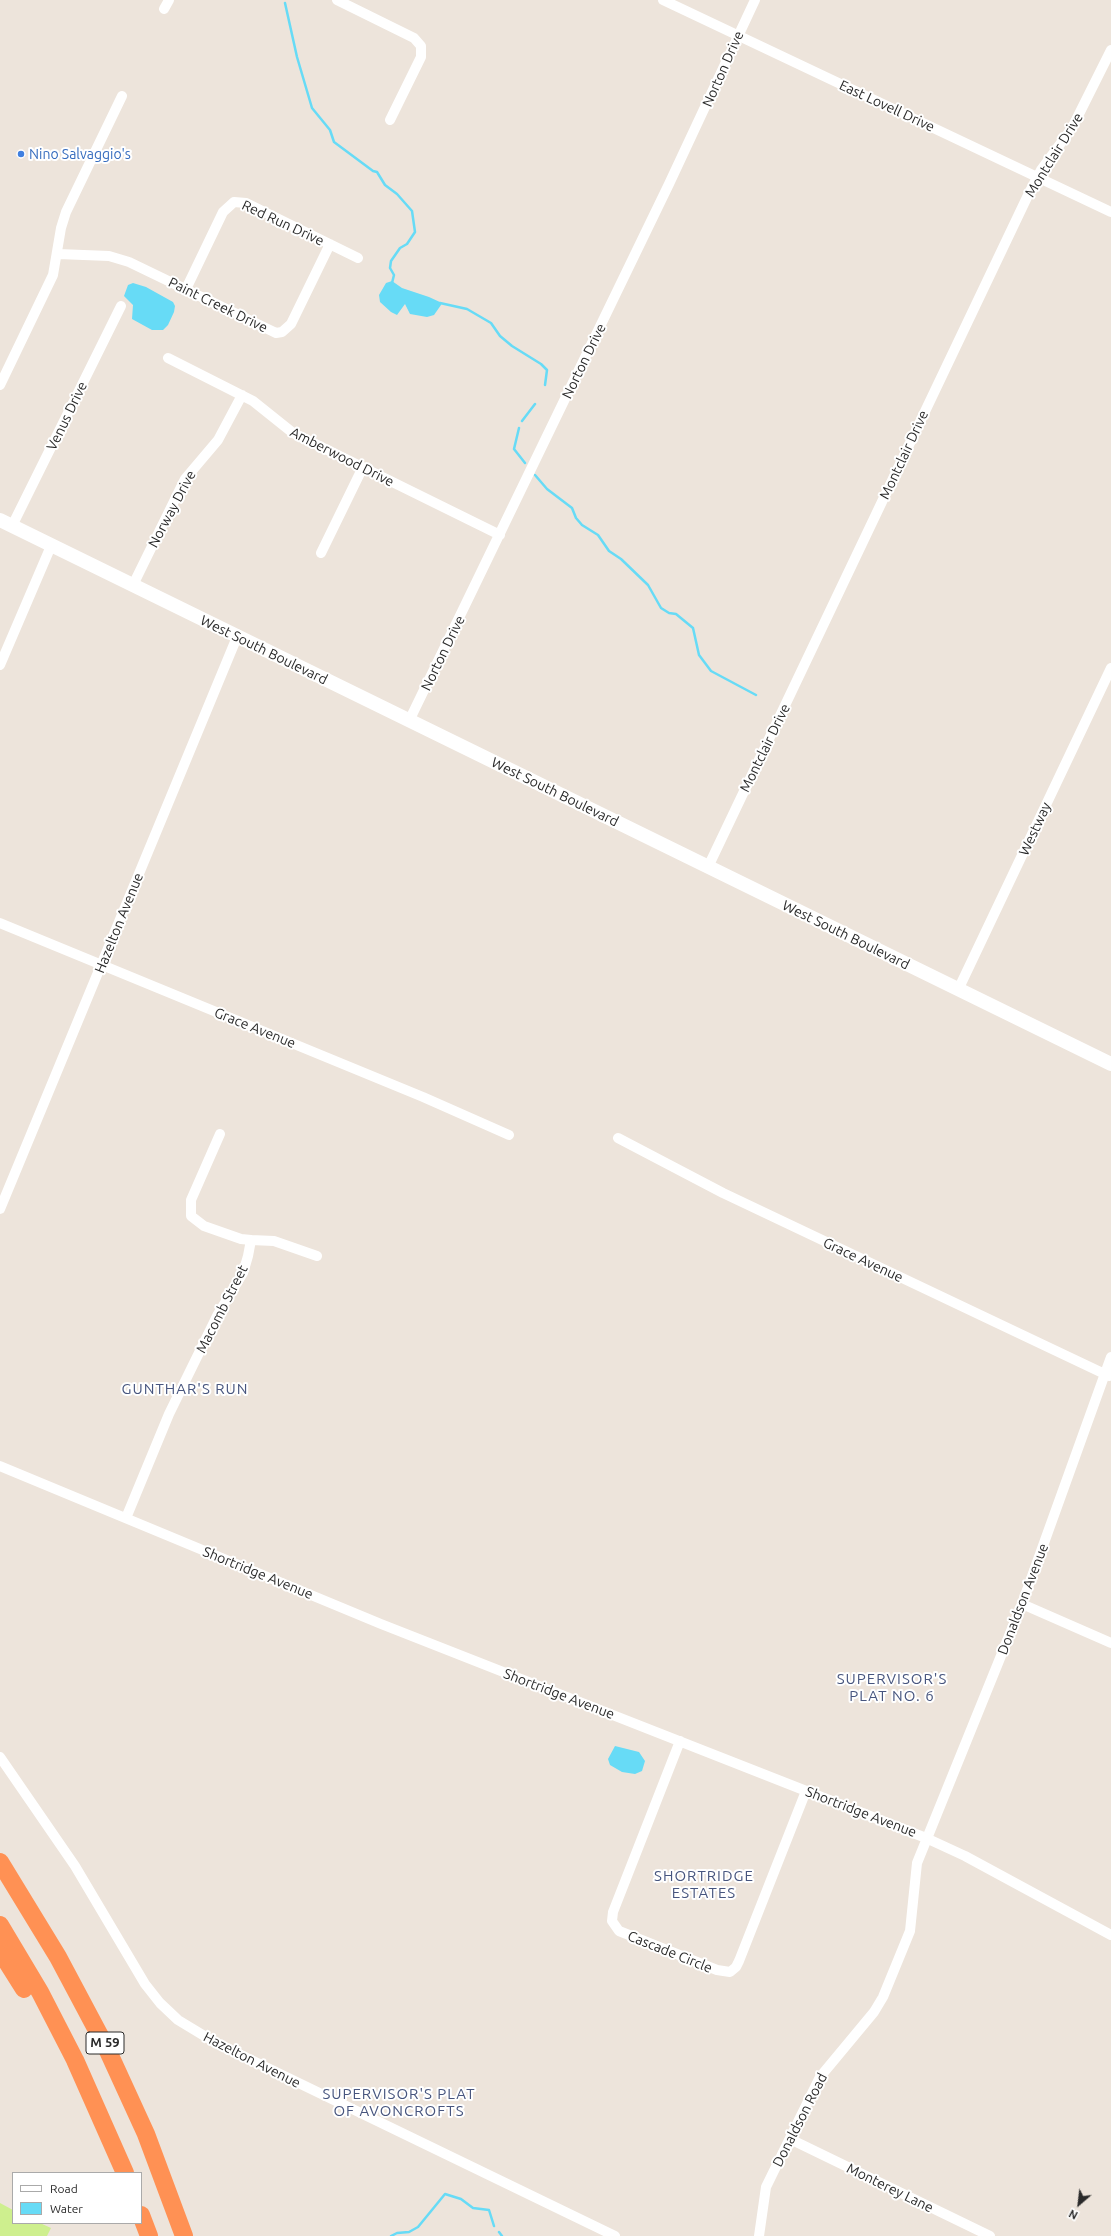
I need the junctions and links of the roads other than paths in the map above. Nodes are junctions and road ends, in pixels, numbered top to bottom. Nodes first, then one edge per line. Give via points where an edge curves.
1 (337, 0) edge
2 (663, 0) edge
3 (755, 0) edge
4 (738, 35) junction
5 (1111, 50) edge
6 (122, 96) dead end
7 (390, 120) dead end
8 (1037, 177) junction
9 (1111, 212) edge
10 (330, 244) junction
11 (58, 254) junction
12 (358, 258) dead end
13 (186, 289) junction
14 (121, 306) dead end
15 (168, 358) dead end
16 (0, 385) edge
17 (242, 395) junction
18 (363, 467) junction
19 (6, 524) edge
20 (500, 535) junction
21 (52, 546) junction
22 (321, 553) dead end
23 (133, 585) junction
24 (238, 637) junction
25 (0, 665) edge
26 (1111, 668) edge
27 (410, 721) junction
28 (708, 867) junction
29 (0, 923) edge
30 (102, 965) junction
31 (958, 990) junction
32 (1111, 1064) edge
33 (220, 1134) dead end
34 (509, 1135) dead end
35 (618, 1138) dead end
36 (0, 1209) edge
37 (251, 1240) junction
38 (317, 1256) dead end
39 (1111, 1357) edge
40 (1108, 1375) edge
41 (0, 1466) edge
42 (126, 1518) junction
43 (1022, 1604) junction
44 (1111, 1643) edge
45 (680, 1742) junction
46 (0, 1757) edge
47 (806, 1791) junction
48 (926, 1838) junction
49 (0, 1862) edge
50 (0, 1924) edge
51 (1111, 1935) edge
52 (0, 1951) edge
53 (101, 2114) junction
54 (790, 2139) junction
55 (125, 2172) edge
56 (142, 2218) edge
57 (148, 2236) edge
58 (184, 2236) edge
59 (615, 2236) edge
60 (760, 2236) edge
61 (990, 2236) edge

1 - 7 street via 414,38 421,46 421,57
2 - 4 street, East Lovell Drive
3 - 4 street, Norton Drive
4 - 8 street, East Lovell Drive
4 - 20 street, Norton Drive
5 - 8 street, Montclair Drive via 1072,128
6 - 11 street via 66,212
8 - 9 street, East Lovell Drive
8 - 28 street, Montclair Drive
10 - 12 street, Red Run Drive
10 - 13 street, Red Run Drive via 246,203 234,202 223,212
10 - 13 street, Paint Creek Drive via 291,324 282,332 269,331
11 - 13 street, Paint Creek Drive via 118,258
11 - 16 street via 48,288
14 - 19 street, Venus Drive
15 - 17 street, Amberwood Drive
17 - 18 street, Amberwood Drive via 258,404 288,430
17 - 23 street, Norway Drive via 218,440 185,479
18 - 20 street, Amberwood Drive
18 - 22 street
19 - 21 street, West South Boulevard
20 - 27 street, Norton Drive
21 - 23 street, West South Boulevard
21 - 25 street
23 - 24 street, West South Boulevard
24 - 27 street, West South Boulevard
24 - 30 street, Hazelton Avenue
26 - 31 street, Westway
27 - 28 street, West South Boulevard
28 - 31 street, West South Boulevard
29 - 30 street, Grace Avenue
30 - 34 street, Grace Avenue
30 - 36 street, Hazelton Avenue
31 - 32 street, West South Boulevard
33 - 37 street via 192,1200 191,1216 204,1226
35 - 40 street, Grace Avenue via 722,1193
37 - 38 street via 274,1241
37 - 42 street, Macomb Street via 243,1273 218,1314 172,1408
39 - 40 street, Donaldson Avenue
40 - 43 street, Donaldson Avenue
41 - 42 street, Shortridge Avenue
42 - 45 street, Shortridge Avenue via 381,1624
43 - 44 street
43 - 48 street, Donaldson Avenue
45 - 47 street, Shortridge Avenue
45 - 47 street, Cascade Circle via 613,1912 612,1921 618,1931 717,1970 730,1972 739,1961
46 - 59 street, Hazelton Avenue via 75,1866 145,1984 178,2020 216,2043
47 - 48 street, Shortridge Avenue
48 - 51 street, Shortridge Avenue via 965,1856
48 - 54 street, Donaldson Road via 914,1880 914,1906 910,1931 883,1997 874,2012 820,2077
49 - 58 highway, M 59 via 58,1957 108,2051 146,2134
50 - 53 highway, M 59 via 57,2025
52 - 53 highway
53 - 55 highway, M 59
54 - 60 street, Donaldson Road via 766,2187
54 - 61 street, Monterey Lane
56 - 57 highway

